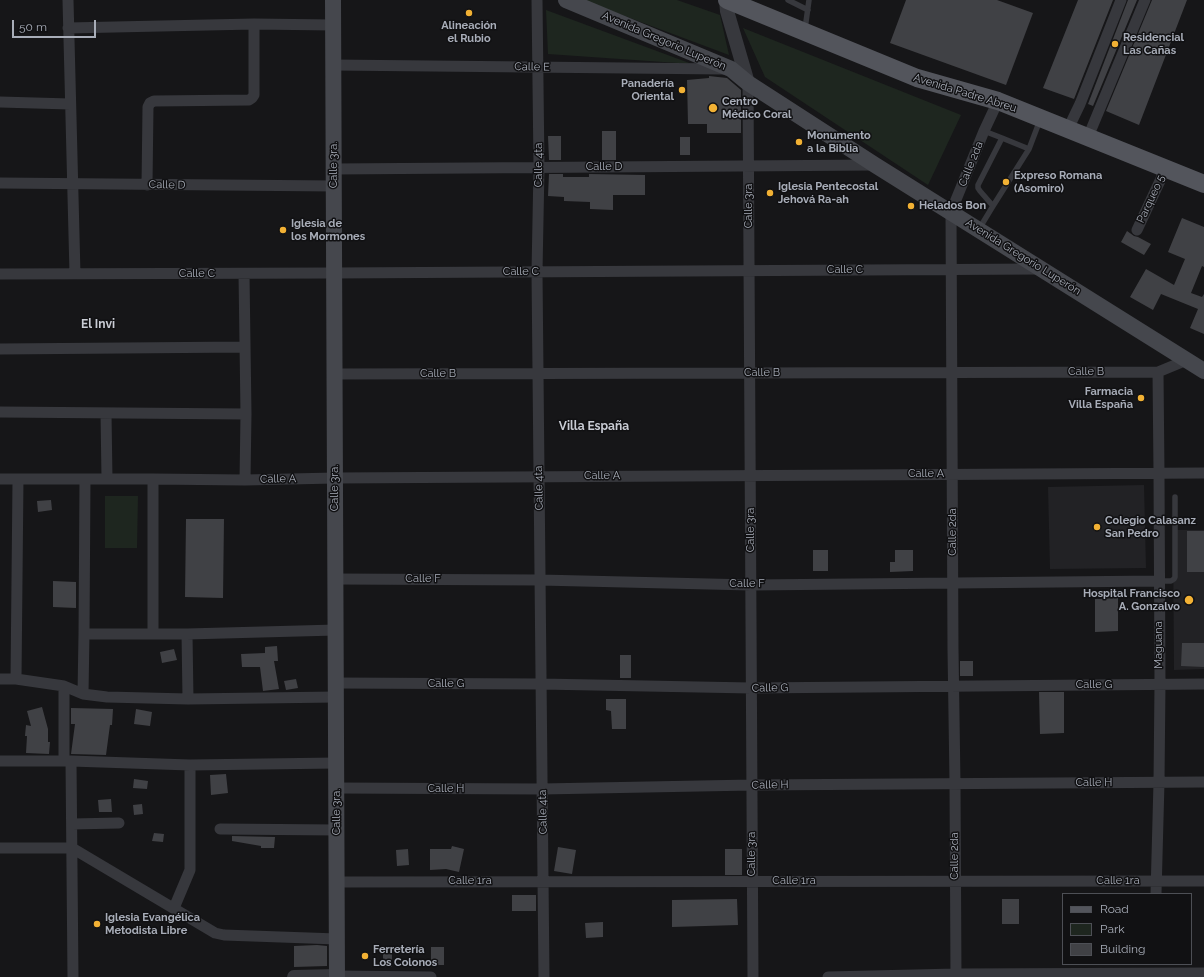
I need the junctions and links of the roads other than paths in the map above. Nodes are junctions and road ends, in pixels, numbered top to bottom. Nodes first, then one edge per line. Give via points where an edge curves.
1 (68, 0) edge
2 (333, 0) edge
3 (537, 0) edge
4 (566, 0) edge
5 (726, 0) edge
6 (788, 0) edge
7 (809, 0) edge
8 (1121, 0) edge
9 (1145, 0) edge
10 (745, 3) edge
11 (808, 10) junction
12 (254, 24) junction
13 (333, 25) junction
14 (68, 28) junction
15 (805, 32) junction
16 (333, 65) junction
17 (538, 67) junction
18 (731, 69) junction
19 (748, 83) junction
20 (998, 101) junction
21 (0, 102) edge
22 (70, 104) junction
23 (1041, 118) junction
24 (1068, 129) junction
25 (984, 131) junction
26 (1088, 137) junction
27 (1002, 138) junction
28 (1029, 149) junction
29 (875, 165) junction
30 (749, 166) junction
31 (539, 167) junction
32 (1166, 168) junction
33 (334, 169) junction
34 (0, 183) edge
35 (72, 184) junction
36 (1204, 184) edge
37 (147, 185) junction
38 (334, 186) junction
39 (993, 206) junction
40 (951, 212) junction
41 (979, 230) junction
42 (1137, 230) dead end
43 (1043, 269) junction
44 (951, 270) junction
45 (749, 271) junction
46 (538, 272) junction
47 (0, 274) edge
48 (75, 274) junction
49 (244, 274) junction
50 (334, 274) junction
51 (245, 348) junction
52 (0, 350) edge
53 (1187, 360) junction
54 (1204, 371) edge
55 (952, 372) junction
56 (1158, 372) junction
57 (538, 373) junction
58 (750, 373) junction
59 (335, 374) junction
60 (0, 412) edge
61 (106, 413) junction
62 (246, 414) junction
63 (1159, 473) junction
64 (1204, 473) edge
65 (953, 474) junction
66 (750, 475) junction
67 (539, 477) junction
68 (335, 478) junction
69 (0, 479) edge
70 (18, 479) junction
71 (84, 479) junction
72 (107, 479) junction
73 (153, 479) junction
74 (245, 480) junction
75 (1175, 497) dead end
76 (336, 579) junction
77 (540, 580) junction
78 (1159, 581) junction
79 (953, 582) junction
80 (751, 585) junction
81 (336, 630) junction
82 (84, 634) junction
83 (153, 634) junction
84 (187, 634) junction
85 (0, 679) edge
86 (16, 679) junction
87 (541, 684) junction
88 (1160, 684) junction
89 (1204, 684) edge
90 (64, 686) junction
91 (954, 686) junction
92 (751, 688) junction
93 (336, 690) junction
94 (83, 694) junction
95 (188, 699) junction
96 (0, 761) edge
97 (68, 761) junction
98 (336, 763) junction
99 (190, 766) junction
100 (1159, 782) junction
101 (1204, 782) edge
102 (955, 784) junction
103 (752, 785) junction
104 (337, 788) junction
105 (542, 789) junction
106 (119, 823) dead end
107 (72, 824) junction
108 (220, 830) dead end
109 (337, 830) junction
110 (0, 848) edge
111 (72, 848) junction
112 (543, 881) junction
113 (752, 881) junction
114 (955, 881) junction
115 (1155, 881) junction
116 (1204, 881) edge
117 (337, 882) junction
118 (1156, 893) edge
119 (174, 908) junction
120 (337, 939) junction
121 (1158, 971) edge
122 (1204, 973) edge
123 (956, 975) edge
124 (73, 977) edge
125 (294, 977) edge
126 (338, 977) edge
127 (431, 977) edge
128 (544, 977) edge
129 (753, 977) edge
130 (828, 977) edge

1 - 14 street
2 - 13 main road, Calle 3ra.
3 - 17 street, Calle 4ta
4 - 18 main road, Avenida Gregorio Luperón
5 - 10 main road, Avenida Padre Abreu
5 - 19 street
6 - 11 lane
7 - 11 lane
8 - 24 street
9 - 26 street
10 - 15 main road, Avenida Padre Abreu
11 - 15 lane
12 - 13 street
12 - 14 street
12 - 37 street via 252,98 150,103
13 - 16 main road, Calle 3ra.
14 - 22 street
15 - 20 main road, Avenida Padre Abreu via 917,78
16 - 17 street, Calle E
16 - 33 main road, Calle 3ra.
17 - 18 street, Calle E
17 - 31 street, Calle 4ta
18 - 19 main road, Avenida Gregorio Luperón
19 - 29 main road, Avenida Gregorio Luperón
19 - 30 street, Calle 3ra
20 - 23 main road, Avenida Padre Abreu
20 - 25 street, Calle 2da
21 - 22 street
22 - 35 street
23 - 24 main road, Avenida Padre Abreu
23 - 28 lane
24 - 26 main road, Avenida Padre Abreu
25 - 27 lane
25 - 40 street, Calle 2da
26 - 32 main road, Avenida Padre Abreu
27 - 28 lane
27 - 39 lane via 978,185 980,192
28 - 39 lane
29 - 30 street, Calle D
29 - 40 main road, Avenida Gregorio Luperón
30 - 31 street, Calle D
30 - 45 street, Calle 3ra
31 - 33 street, Calle D
31 - 46 street, Calle 4ta
32 - 36 main road, Avenida Padre Abreu
32 - 42 street, Parqueo 5
33 - 38 main road, Calle 3ra.
34 - 35 street, Calle D
35 - 37 street, Calle D
35 - 48 street
37 - 38 street, Calle D
38 - 50 main road, Calle 3ra.
39 - 41 lane
40 - 41 main road, Avenida Gregorio Luperón
40 - 44 street, Calle 2da
41 - 43 main road, Avenida Gregorio Luperón
43 - 44 street, Calle C
43 - 53 main road, Avenida Gregorio Luperón
44 - 45 street, Calle C
44 - 55 street, Calle 2da
45 - 46 street, Calle C
45 - 58 street, Calle 3ra
46 - 50 street, Calle C
46 - 57 street, Calle 4ta
47 - 48 street, Calle C
48 - 49 street, Calle C
49 - 50 street, Calle C
49 - 51 street
50 - 59 main road, Calle 3ra.
51 - 52 street
51 - 62 street
53 - 54 main road, Avenida Gregorio Luperón
53 - 56 street, Calle B
55 - 56 street, Calle B
55 - 58 street, Calle B
55 - 65 street, Calle 2da
56 - 63 street, Maguana
57 - 58 street, Calle B
57 - 59 street, Calle B
57 - 67 street, Calle 4ta
58 - 66 street, Calle 3ra
59 - 68 main road, Calle 3ra.
60 - 61 street
61 - 62 street
61 - 72 street
62 - 74 street
63 - 64 street, Calle A
63 - 65 street, Calle A
63 - 78 street, Maguana
65 - 66 street, Calle A
65 - 79 street, Calle 2da
66 - 67 street, Calle A
66 - 80 street, Calle 3ra
67 - 68 street, Calle A
67 - 77 street, Calle 4ta
68 - 74 street, Calle A
68 - 76 main road, Calle 3ra.
69 - 70 street, Calle A
70 - 71 street, Calle A
70 - 86 street
71 - 72 street, Calle A
71 - 82 street
72 - 73 street, Calle A
73 - 74 street, Calle A
73 - 83 street
75 - 78 lane via 1175,577 1171,581
76 - 77 street, Calle F
76 - 81 main road, Calle 3ra.
77 - 80 street, Calle F
77 - 87 street, Calle 4ta
78 - 79 street, Calle F
78 - 88 street, Maguana
79 - 80 street, Calle F
79 - 91 street, Calle 2da
80 - 92 street, Calle 3ra
81 - 84 street
81 - 93 main road, Calle 3ra.
82 - 83 street
82 - 94 street
83 - 84 street
84 - 95 street
85 - 86 street, Calle G
86 - 90 street, Calle G
87 - 92 street, Calle G
87 - 93 street, Calle G
87 - 105 street, Calle 4ta
88 - 89 street, Calle G
88 - 91 street, Calle G
88 - 100 street, Maguana
90 - 94 street, Calle G
90 - 97 street
91 - 92 street, Calle G
91 - 102 street, Calle 2da
92 - 103 street, Calle 3ra
93 - 95 street, Calle G
93 - 98 main road, Calle 3ra.
94 - 95 street, Calle G
96 - 97 street
97 - 99 street
97 - 107 street
98 - 99 street
98 - 104 main road, Calle 3ra.
99 - 119 street via 190,870
100 - 101 street, Calle H
100 - 102 street, Calle H
100 - 115 street, Maguana
102 - 103 street, Calle H
102 - 114 street, Calle 2da
103 - 105 street, Calle H
103 - 113 street, Calle 3ra
104 - 105 street, Calle H
104 - 109 main road, Calle 3ra.
105 - 112 street, Calle 4ta
106 - 107 street
107 - 111 street
108 - 109 street
109 - 117 main road, Calle 3ra.
110 - 111 street
111 - 119 street
111 - 124 street
112 - 113 street, Calle 1ra
112 - 117 street, Calle 1ra
112 - 128 street, Calle 4ta
113 - 114 street, Calle 1ra
113 - 129 street, Calle 3ra
114 - 115 street, Calle 1ra
114 - 123 street, Calle 2da
115 - 116 street, Calle 1ra
115 - 118 street, Maguana
117 - 120 main road, Calle 3ra.
119 - 120 street via 215,933 224,935
120 - 126 main road, Calle 3ra.
121 - 122 street
121 - 123 street
123 - 130 street
125 - 126 street
126 - 127 street

